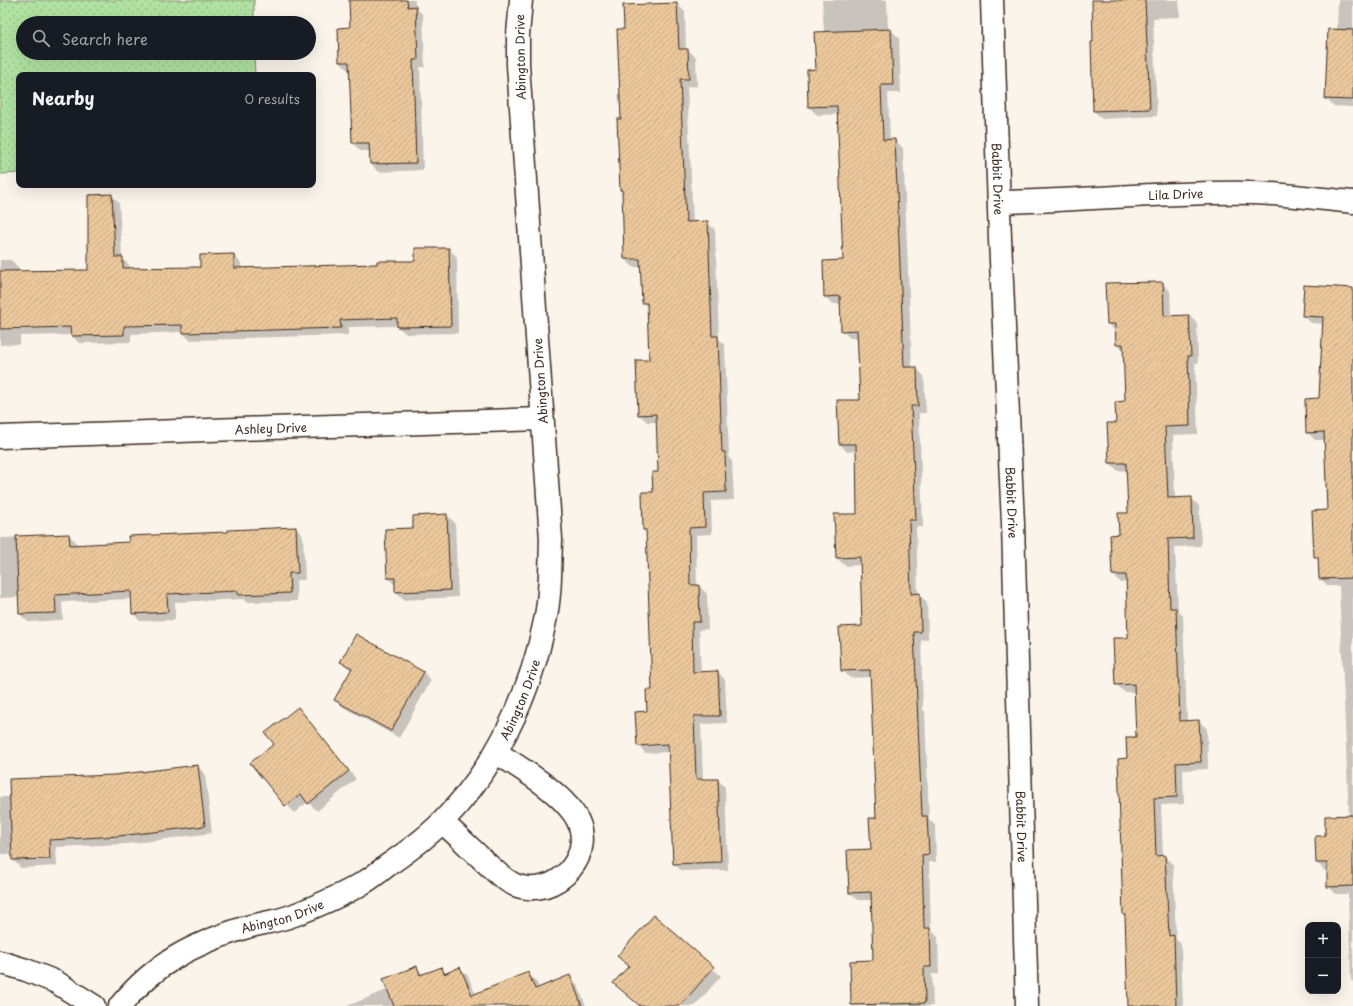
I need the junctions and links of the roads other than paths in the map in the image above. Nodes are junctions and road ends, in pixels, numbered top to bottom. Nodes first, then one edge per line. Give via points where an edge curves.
1 (521, 0) edge
2 (992, 0) edge
3 (999, 202) junction
4 (1353, 202) edge
5 (542, 419) junction
6 (0, 437) edge
7 (496, 752) junction
8 (442, 822) junction
9 (0, 962) edge
10 (94, 1006) edge
11 (120, 1006) edge
12 (1027, 1006) edge

1 - 5 street, Abington Drive via 518,65
2 - 3 street, Babbit Drive
3 - 4 street, Lila Drive via 1208,193 1255,193
3 - 12 street, Babbit Drive via 1013,524
5 - 6 street, Ashley Drive
5 - 7 street, Abington Drive via 551,539 546,620 534,667 516,716
7 - 8 street, Abington Drive via 471,788
7 - 8 street, Abington Drive via 543,785 575,815 581,828 583,844 578,859 570,870 560,880 545,886 530,888 516,885 503,878
8 - 11 street, Abington Drive via 417,845 363,883 331,900 291,916 209,940 175,957 134,989
9 - 10 street via 56,982

